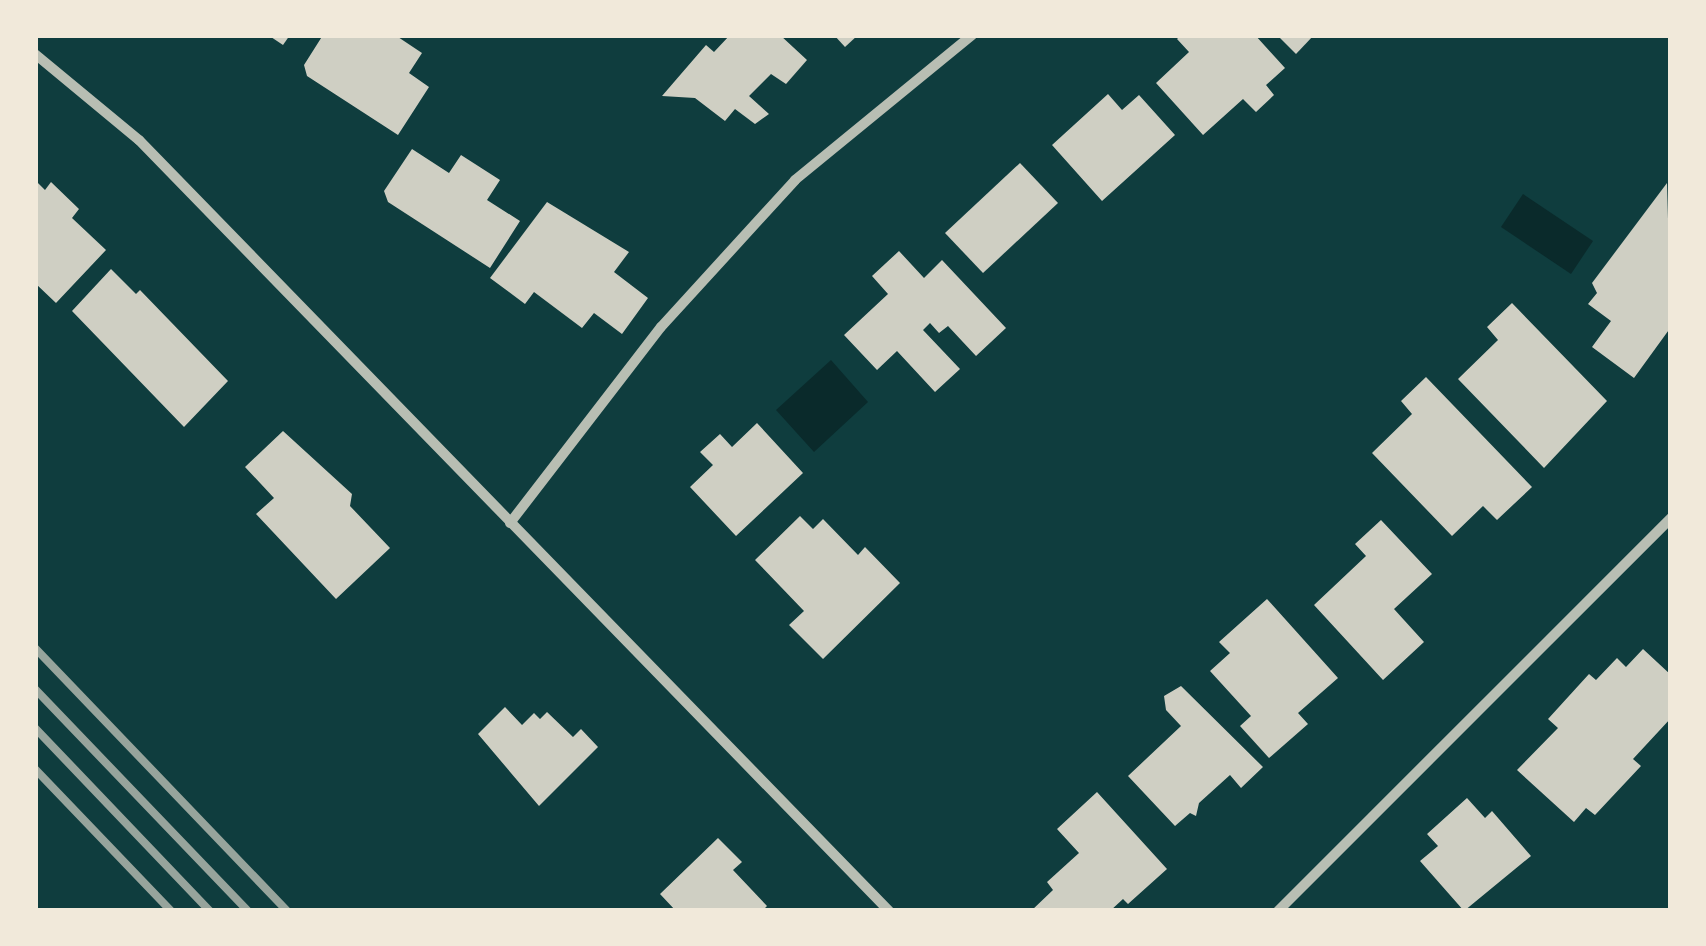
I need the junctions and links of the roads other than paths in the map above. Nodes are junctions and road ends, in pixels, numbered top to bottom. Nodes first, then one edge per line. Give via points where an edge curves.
1 (972, 35) edge
2 (35, 54) edge
3 (1671, 518) edge
4 (510, 523) junction
5 (889, 911) edge
6 (1278, 911) edge

1 - 4 street via 794,180 660,327
2 - 4 street via 139,140
3 - 6 street
4 - 5 street

